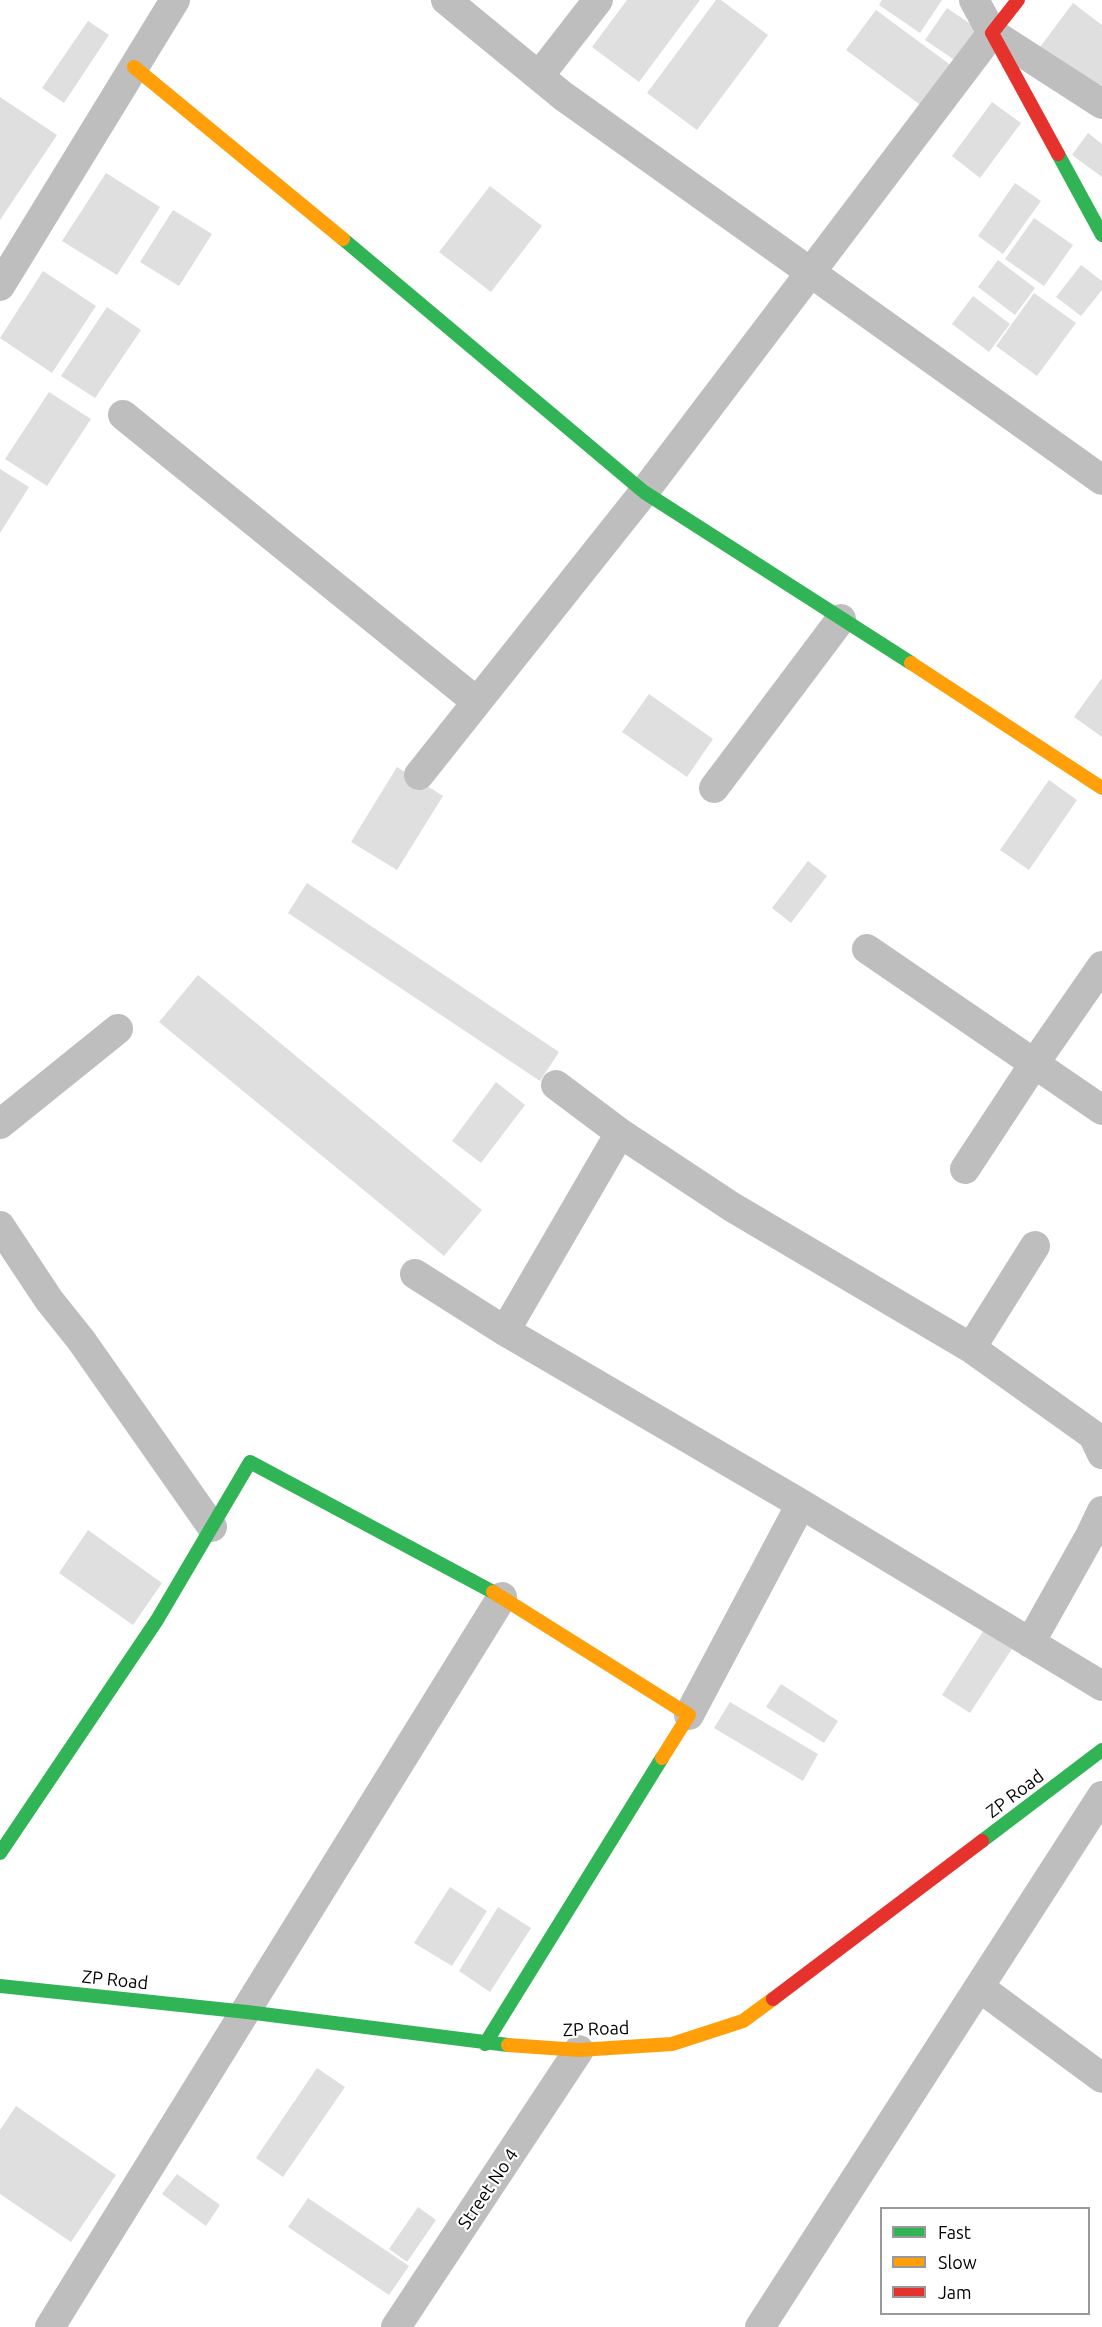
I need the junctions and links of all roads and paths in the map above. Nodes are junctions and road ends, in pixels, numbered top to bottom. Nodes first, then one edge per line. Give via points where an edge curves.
1 (175, 0) edge
2 (446, 0) edge
3 (598, 0) edge
4 (974, 0) edge
5 (1018, 0) edge
6 (992, 33) junction
7 (134, 67) junction
8 (539, 76) junction
9 (1102, 104) edge
10 (1102, 235) edge
11 (812, 273) junction
12 (0, 286) edge
13 (123, 415) dead end
14 (1102, 480) edge
15 (644, 492) junction
16 (841, 619) junction
17 (477, 702) junction
18 (419, 775) dead end
19 (714, 788) dead end
20 (1102, 788) edge
21 (867, 949) dead end
22 (1102, 966) edge
23 (118, 1029) dead end
24 (1034, 1064) junction
25 (556, 1085) dead end
26 (1102, 1110) edge
27 (0, 1124) edge
28 (620, 1133) junction
29 (965, 1169) dead end
30 (0, 1226) edge
31 (1035, 1246) dead end
32 (415, 1274) dead end
33 (505, 1331) junction
34 (971, 1348) junction
35 (1102, 1454) edge
36 (801, 1504) junction
37 (1102, 1511) edge
38 (212, 1527) junction
39 (502, 1597) junction
40 (1030, 1643) junction
41 (1102, 1686) edge
42 (689, 1715) junction
43 (1102, 1750) edge
44 (1102, 1796) edge
45 (0, 1852) edge
46 (0, 1986) edge
47 (979, 1987) junction
48 (247, 2012) junction
49 (485, 2044) junction
50 (579, 2050) junction
51 (1102, 2078) edge
52 (50, 2327) edge
53 (396, 2327) edge
54 (760, 2327) edge

1 - 7 street
2 - 8 street
3 - 8 street
4 - 6 street
5 - 6 street
6 - 9 street
6 - 10 street
6 - 11 street
7 - 12 street
7 - 15 street
8 - 11 street
11 - 14 street
11 - 15 street
13 - 17 street
15 - 16 street
15 - 17 street
16 - 19 street
16 - 20 street
17 - 18 street
21 - 24 street
22 - 24 street
23 - 27 street
24 - 26 street
24 - 29 street
25 - 28 street
28 - 33 street
28 - 34 street via 732,1207
30 - 38 street
31 - 34 street
32 - 33 street
33 - 36 street
34 - 35 street via 1093,1435
36 - 40 street
36 - 42 street
37 - 40 street
38 - 39 street via 250,1462
38 - 45 street via 157,1620
39 - 42 street
39 - 48 street
40 - 41 street
42 - 49 street
43 - 50 street, ZP Road via 743,2021 672,2044
44 - 47 street
46 - 48 street, ZP Road
47 - 51 street
47 - 54 street
48 - 49 street, ZP Road
48 - 52 street
49 - 50 street, ZP Road
50 - 53 street, Street No 4

